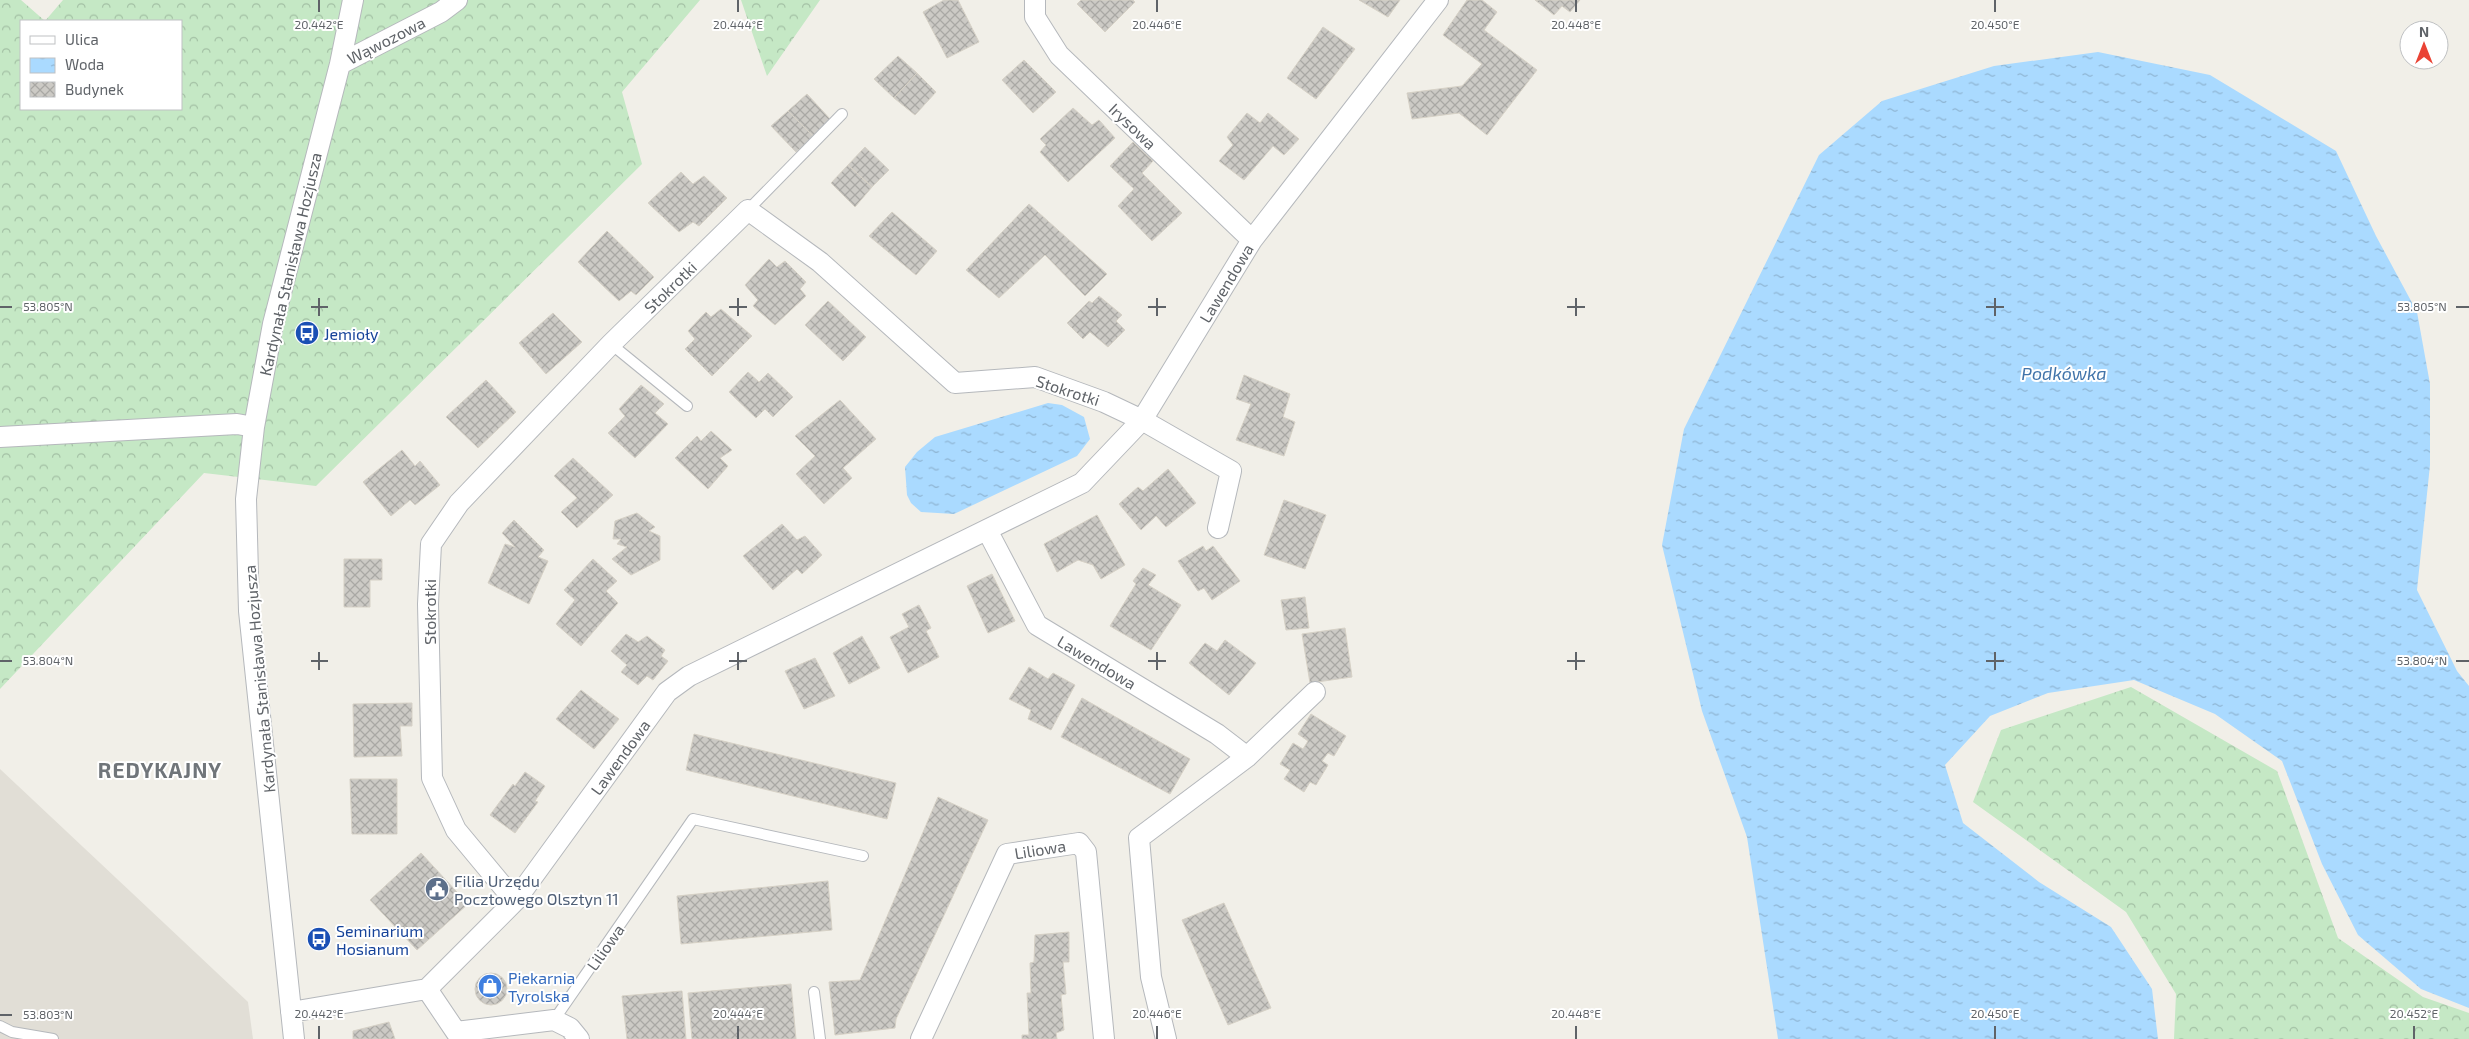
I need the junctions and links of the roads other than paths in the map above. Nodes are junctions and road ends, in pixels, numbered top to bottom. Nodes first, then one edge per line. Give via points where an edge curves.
1 (353, 0) edge
2 (457, 0) edge
3 (1035, 0) edge
4 (1438, 0) edge
5 (340, 64) junction
6 (842, 114) dead end
7 (748, 210) junction
8 (1252, 240) junction
9 (612, 344) junction
10 (687, 406) dead end
11 (1142, 420) junction
12 (254, 427) junction
13 (0, 437) edge
14 (1218, 528) dead end
15 (987, 530) junction
16 (1315, 692) dead end
17 (1247, 757) junction
18 (863, 856) dead end
19 (515, 902) junction
20 (427, 989) junction
21 (814, 992) dead end
22 (291, 1012) junction
23 (554, 1020) junction
24 (0, 1026) edge
25 (451, 1036) edge
26 (53, 1039) edge
27 (294, 1039) edge
28 (579, 1039) edge
29 (820, 1039) edge
30 (921, 1039) edge
31 (1104, 1039) edge
32 (1166, 1039) edge

1 - 5 street, Kardynała Stanisława Hozjusza
2 - 5 street, Wąwozowa via 441,12
3 - 8 street, Irysowa via 1035,16 1059,55
4 - 8 street, Lawendowa
5 - 12 street, Kardynała Stanisława Hozjusza via 273,324
6 - 7 lane
7 - 9 street, Stokrotki
7 - 11 street, Stokrotki via 820,262 955,383 1034,377 1104,402
8 - 11 street, Lawendowa
9 - 10 lane
9 - 19 street, Stokrotki via 459,503 431,544 428,604 432,778 456,830
11 - 14 street, Stokrotki via 1231,471
11 - 15 street, Lawendowa via 1082,482
12 - 13 street via 237,424
12 - 22 street, Kardynała Stanisława Hozjusza via 246,499 249,611
15 - 17 street, Lawendowa via 1038,626 1217,734
15 - 19 street, Lawendowa via 704,667 667,692
16 - 17 street
17 - 32 street via 1139,838 1151,977
18 - 23 lane, Liliowa via 693,819
19 - 20 street, Lawendowa
20 - 22 street
20 - 25 street
21 - 29 lane
22 - 27 street, Kardynała Stanisława Hozjusza
23 - 25 street
23 - 28 street via 570,1028
24 - 26 lane via 12,1032
30 - 31 street, Liliowa via 1007,854 1079,843 1086,852

